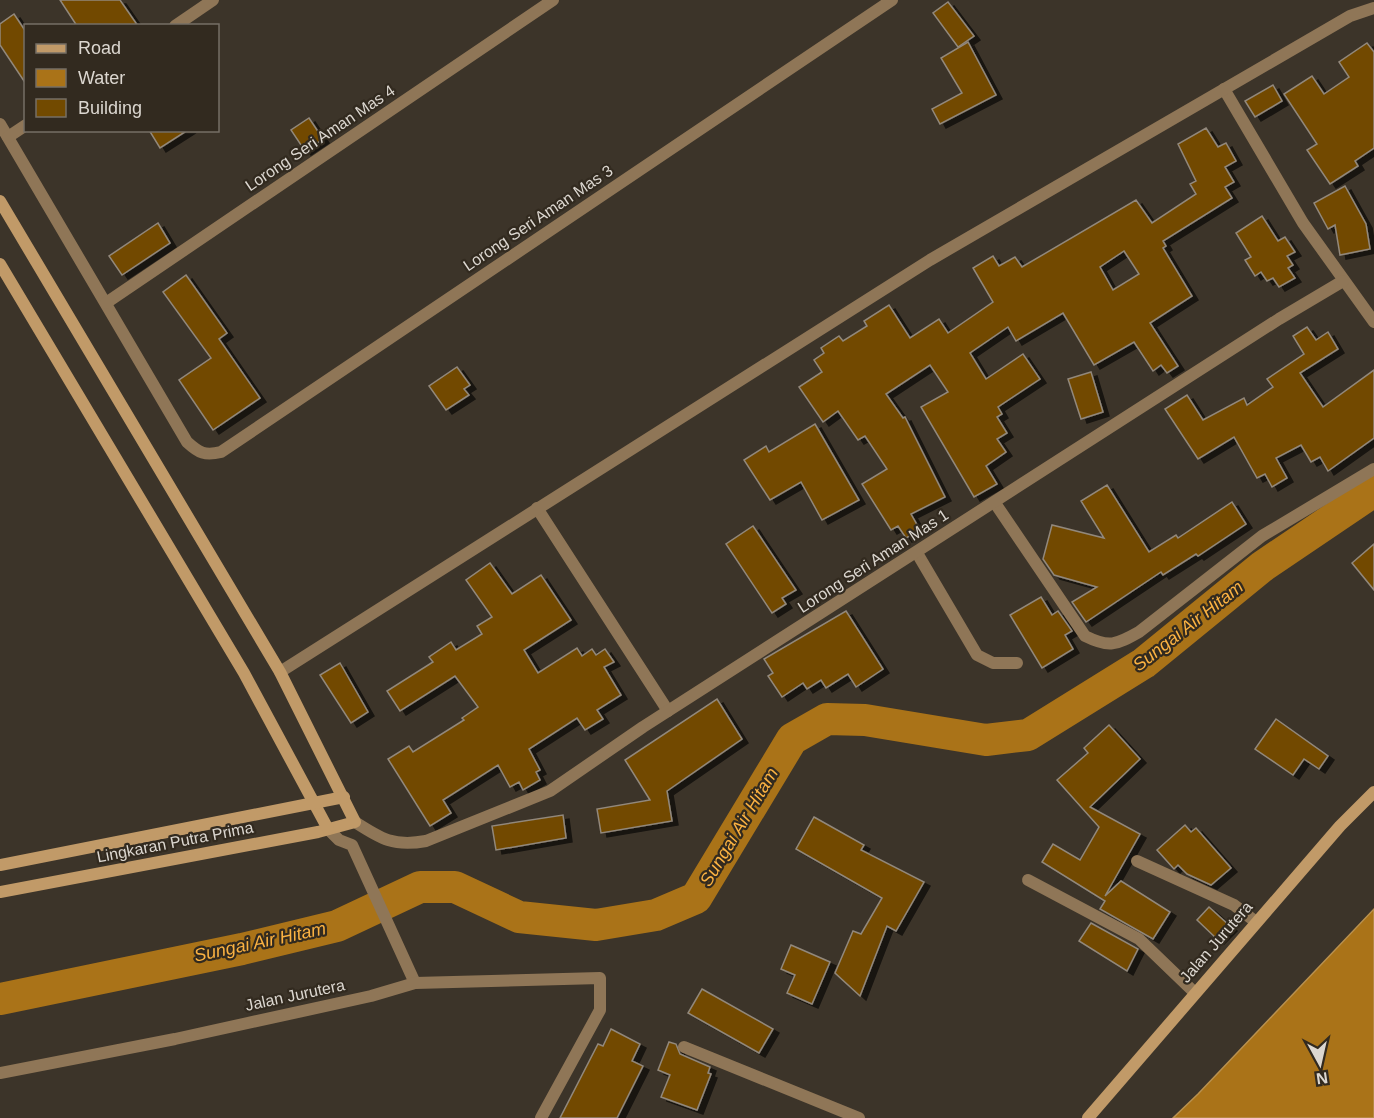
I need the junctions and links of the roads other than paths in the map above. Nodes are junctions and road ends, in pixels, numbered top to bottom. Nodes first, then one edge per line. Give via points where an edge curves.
1 (213, 0) edge
2 (553, 0) edge
3 (892, 0) edge
4 (1374, 8) edge
5 (179, 24) edge
6 (1224, 89) junction
7 (0, 124) edge
8 (24, 126) edge
9 (8, 137) junction
10 (0, 201) edge
11 (0, 264) edge
12 (1343, 281) junction
13 (106, 303) junction
14 (1374, 322) edge
15 (1374, 470) edge
16 (994, 503) junction
17 (537, 508) junction
18 (917, 553) junction
19 (1017, 663) dead end
20 (280, 672) junction
21 (668, 711) junction
22 (1374, 792) edge
23 (344, 797) junction
24 (315, 804) junction
25 (355, 822) junction
26 (328, 829) junction
27 (352, 845) junction
28 (1137, 861) dead end
29 (0, 865) edge
30 (1028, 880) dead end
31 (0, 892) edge
32 (1256, 922) junction
33 (415, 983) junction
34 (1194, 992) junction
35 (684, 1047) dead end
36 (0, 1073) edge
37 (541, 1118) edge
38 (858, 1118) edge
39 (1088, 1118) edge

1 - 5 street
2 - 13 street, Lorong Seri Aman Mas 4
3 - 13 street, Lorong Seri Aman Mas 3 via 221,452 201,454 187,442
4 - 6 street via 1350,16
6 - 12 street via 1303,223
6 - 17 street via 930,260
7 - 9 street
8 - 9 street
9 - 13 street
10 - 20 main road
11 - 24 main road via 244,673
12 - 14 street
12 - 16 street, Lorong Seri Aman Mas 1
15 - 16 street via 1262,536 1139,632 1120,643 1102,645 1085,636
16 - 18 street, Lorong Seri Aman Mas 1
17 - 20 street
17 - 21 street
18 - 19 street via 977,655 993,663
18 - 21 street, Lorong Seri Aman Mas 1
20 - 23 main road
21 - 25 street, Lorong Seri Aman Mas 1 via 550,791 426,841 408,844 382,840
22 - 32 main road, Jalan Jurutera
23 - 24 main road, Lingkaran Putra Prima
23 - 25 main road
24 - 26 main road
24 - 29 main road, Lingkaran Putra Prima
25 - 26 main road, Lingkaran Putra Prima
25 - 27 street via 357,834
26 - 27 street via 339,840
26 - 31 main road, Lingkaran Putra Prima
27 - 33 street
28 - 32 street via 1234,905
30 - 34 street via 1138,939
32 - 34 main road, Jalan Jurutera
33 - 36 street, Jalan Jurutera via 175,1039
33 - 37 street, Jalan Jurutera via 600,978 600,1010
34 - 39 main road, Jalan Jurutera
35 - 38 street

